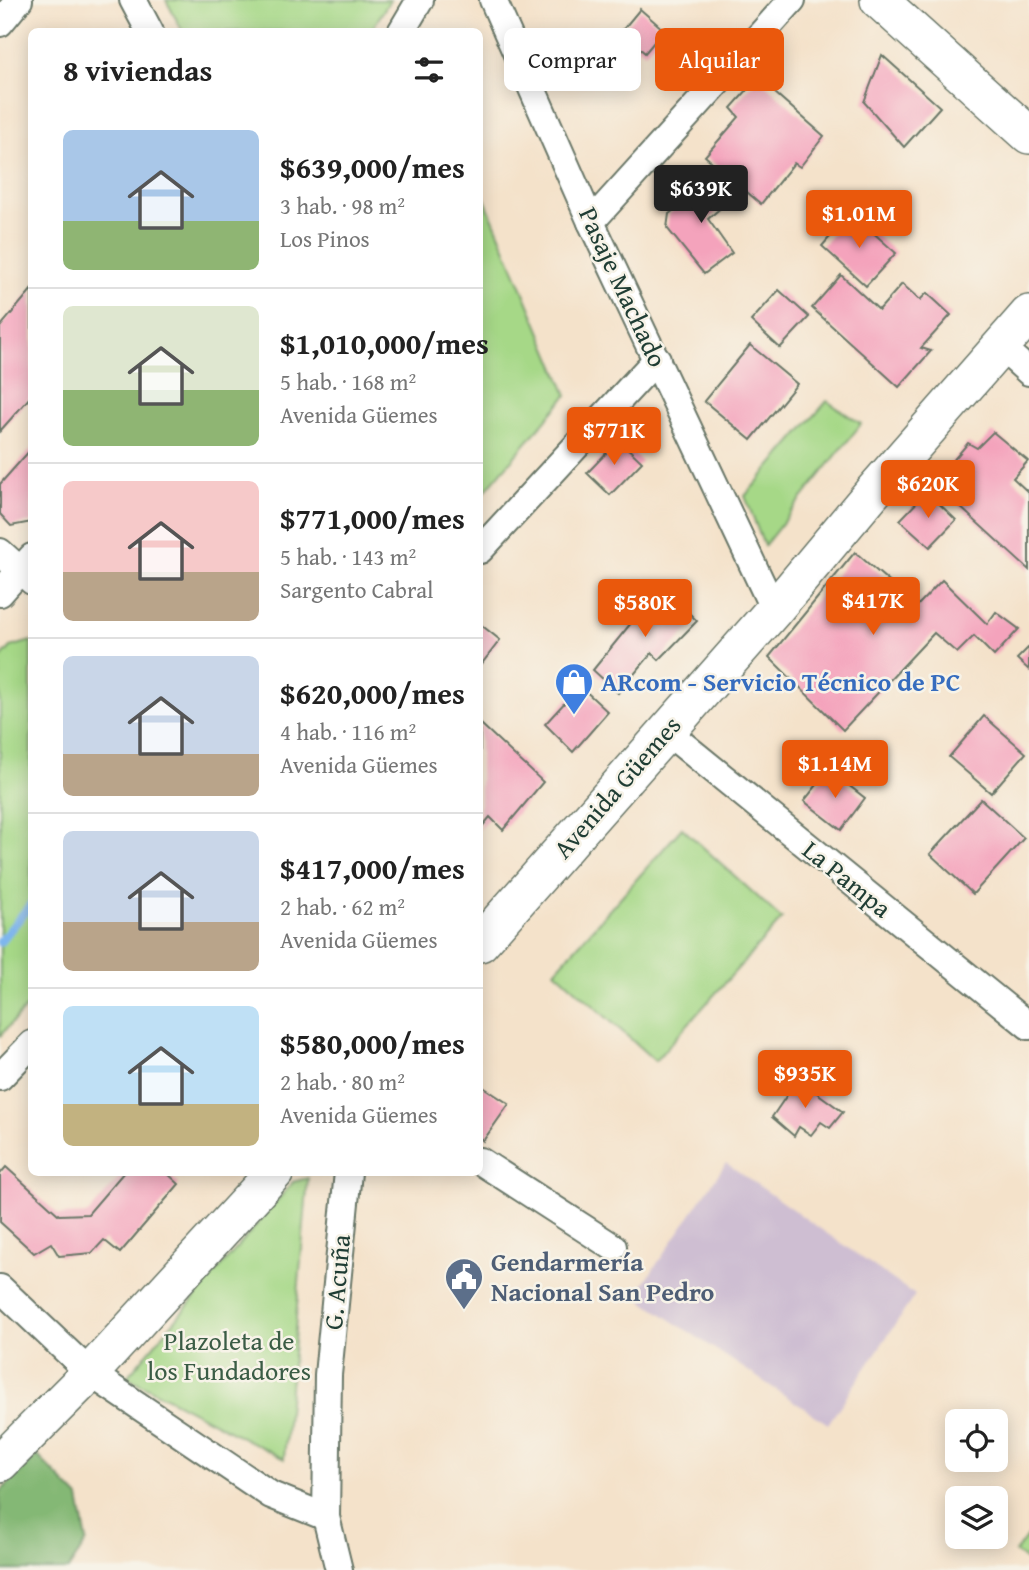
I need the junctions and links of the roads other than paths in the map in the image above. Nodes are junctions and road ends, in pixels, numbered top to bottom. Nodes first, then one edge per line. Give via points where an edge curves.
1 (19, 0) edge
2 (133, 0) edge
3 (420, 0) edge
4 (493, 0) edge
5 (792, 0) edge
6 (879, 0) edge
7 (0, 23) edge
8 (148, 28) edge
9 (403, 28) edge
10 (1029, 135) edge
11 (591, 222) junction
12 (1029, 314) edge
13 (1002, 347) junction
14 (657, 359) junction
15 (1029, 372) edge
16 (483, 547) edge
17 (0, 552) edge
18 (28, 569) edge
19 (0, 593) edge
20 (774, 610) junction
21 (667, 730) junction
22 (483, 940) edge
23 (1029, 1026) edge
24 (28, 1048) edge
25 (0, 1077) edge
26 (483, 1163) edge
27 (271, 1176) edge
28 (348, 1176) edge
29 (613, 1247) dead end
30 (0, 1288) edge
31 (90, 1373) junction
32 (0, 1463) edge
33 (326, 1517) junction
34 (339, 1570) edge

1 - 7 street
2 - 8 street
3 - 9 street
4 - 11 street, Pasaje Machado
5 - 11 street
6 - 10 main road
11 - 14 street, Pasaje Machado
12 - 13 main road, Avenida Güemes
13 - 15 street
13 - 20 main road, Avenida Güemes
14 - 16 street
14 - 20 street, Pasaje Machado
17 - 18 street
18 - 19 street
20 - 21 main road, Avenida Güemes
21 - 22 main road, Avenida Güemes
21 - 23 street, La Pampa
24 - 25 street
26 - 29 street
27 - 31 main road
28 - 33 street, G. Acuña via 328,1374
30 - 31 street
31 - 32 main road
31 - 33 street via 271,1495
33 - 34 street, G. Acuña

